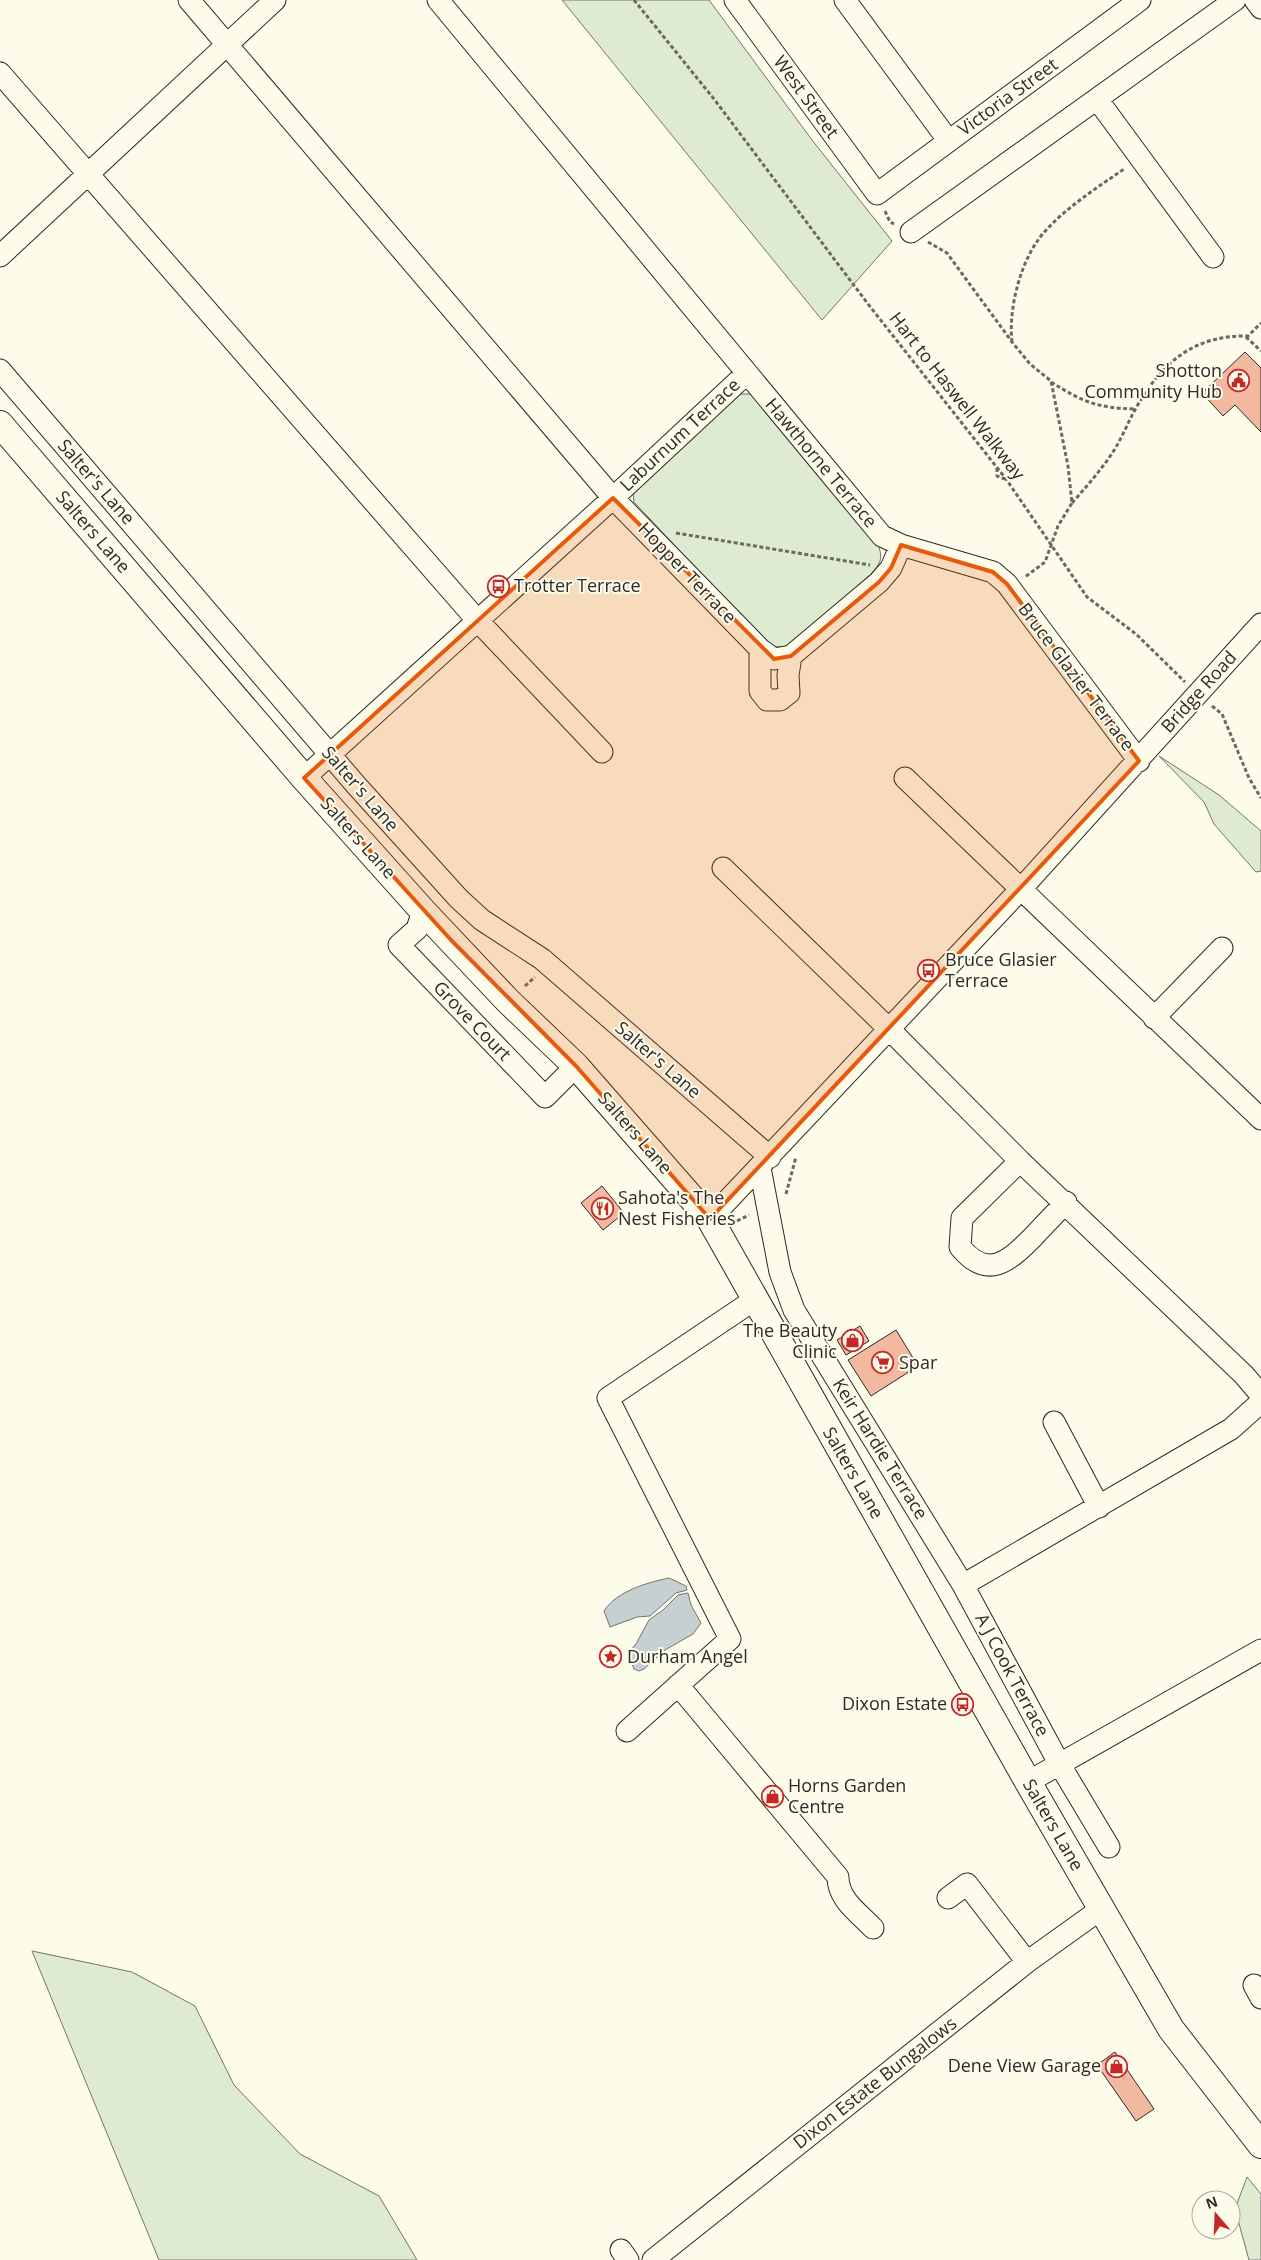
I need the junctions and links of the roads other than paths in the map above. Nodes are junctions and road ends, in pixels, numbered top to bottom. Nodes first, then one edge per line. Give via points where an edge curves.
1 (189, 0) edge
2 (275, 0) edge
3 (438, 0) edge
4 (736, 0) edge
5 (845, 0) edge
6 (1140, 0) edge
7 (1234, 0) edge
8 (1255, 0) edge
9 (1261, 8) edge
10 (228, 45) junction
11 (0, 73) edge
12 (1097, 99) junction
13 (948, 140) junction
14 (88, 175) junction
15 (877, 194) joint
16 (911, 232) road end
17 (0, 256) edge
18 (1213, 257) dead end
19 (0, 370) edge
20 (747, 373) junction
21 (0, 424) edge
22 (613, 498) junction
23 (902, 545) junction
24 (1010, 589) joint
25 (477, 620) junction
26 (1261, 624) edge
27 (760, 649) junction
28 (791, 656) junction
29 (602, 752) dead end
30 (330, 755) junction
31 (1138, 760) junction
32 (304, 778) junction
33 (905, 778) dead end
34 (723, 868) dead end
35 (1020, 890) junction
36 (423, 911) junction
37 (1222, 948) dead end
38 (1154, 1018) junction
39 (889, 1029) junction
40 (576, 1066) junction
41 (1261, 1119) edge
42 (1020, 1161) junction
43 (765, 1162) junction
44 (1066, 1202) junction
45 (710, 1219) junction
46 (754, 1300) junction
47 (1261, 1395) edge
48 (1261, 1402) edge
49 (1054, 1422) dead end
50 (1099, 1507) junction
51 (964, 1585) junction
52 (1261, 1650) edge
53 (678, 1685) junction
54 (627, 1731) dead end
55 (1060, 1765) junction
56 (1028, 1782) junction
57 (1109, 1847) dead end
58 (948, 1898) dead end
59 (1101, 1910) junction
60 (873, 1928) dead end
61 (1027, 1962) junction
62 (1261, 2145) edge
63 (653, 2260) edge

1 - 10 street, Hopper Terrace
2 - 10 street
3 - 20 street, Hawthorne Terrace
4 - 15 street, West Street
5 - 13 street
6 - 13 street, Victoria Street
7 - 12 street
8 - 9 street
10 - 14 street
10 - 22 street, Hopper Terrace
11 - 14 street
12 - 16 street
12 - 18 street
13 - 15 street, Victoria Street
14 - 17 street
14 - 25 street
19 - 30 street, Salter's Lane
20 - 22 street, Laburnum Terrace
20 - 23 street, Hawthorne Terrace via 882,536
21 - 32 main road, Salters Lane
22 - 25 street, Laburnum Terrace
22 - 27 street, Hopper Terrace
23 - 24 street, Hawthorne Terrace via 993,572
23 - 28 street via 891,568 879,582
24 - 31 street, Bruce Glazier Terrace
25 - 29 street
25 - 30 street, Laburnum Terrace
26 - 31 street, Bridge Road
27 - 28 street, Hopper Terrace via 774,659
27 - 28 street via 760,691 767,700 780,700 789,693
30 - 32 street, Laburnum Terrace
30 - 43 street, Salter's Lane via 459,899 482,920 542,959
31 - 35 street, Bruce Glazier Terrace
32 - 36 main road, Salters Lane
33 - 35 street
34 - 39 street
35 - 38 street
35 - 39 street, Bruce Glazier Terrace
36 - 40 main road, Salters Lane via 508,1001
36 - 40 street, Grove Court via 417,930 399,945 545,1097
37 - 38 street
38 - 41 street
39 - 42 street
39 - 43 street, Bruce Glazier Terrace
40 - 45 main road, Salters Lane
42 - 44 street
42 - 44 street via 962,1218 960,1247 968,1257 978,1263 1002,1264 1015,1255
43 - 45 street, Bruce Glazier Terrace
43 - 51 street, Keir Hardie Terrace via 767,1205 780,1272 794,1310
44 - 47 street
45 - 46 main road, Salters Lane
46 - 53 street via 608,1398 730,1639
46 - 56 main road, Salters Lane
48 - 50 street via 1231,1430
49 - 50 street
50 - 51 street
51 - 55 street, A J Cook Terrace
52 - 55 street
53 - 54 street
53 - 60 street via 838,1877 838,1888 843,1898
55 - 56 street
55 - 57 street
56 - 59 main road, Salters Lane
58 - 61 street via 967,1884
59 - 61 street, Dixon Estate Bungalows
59 - 62 main road, Salters Lane via 1171,2028
61 - 63 street, Dixon Estate Bungalows

